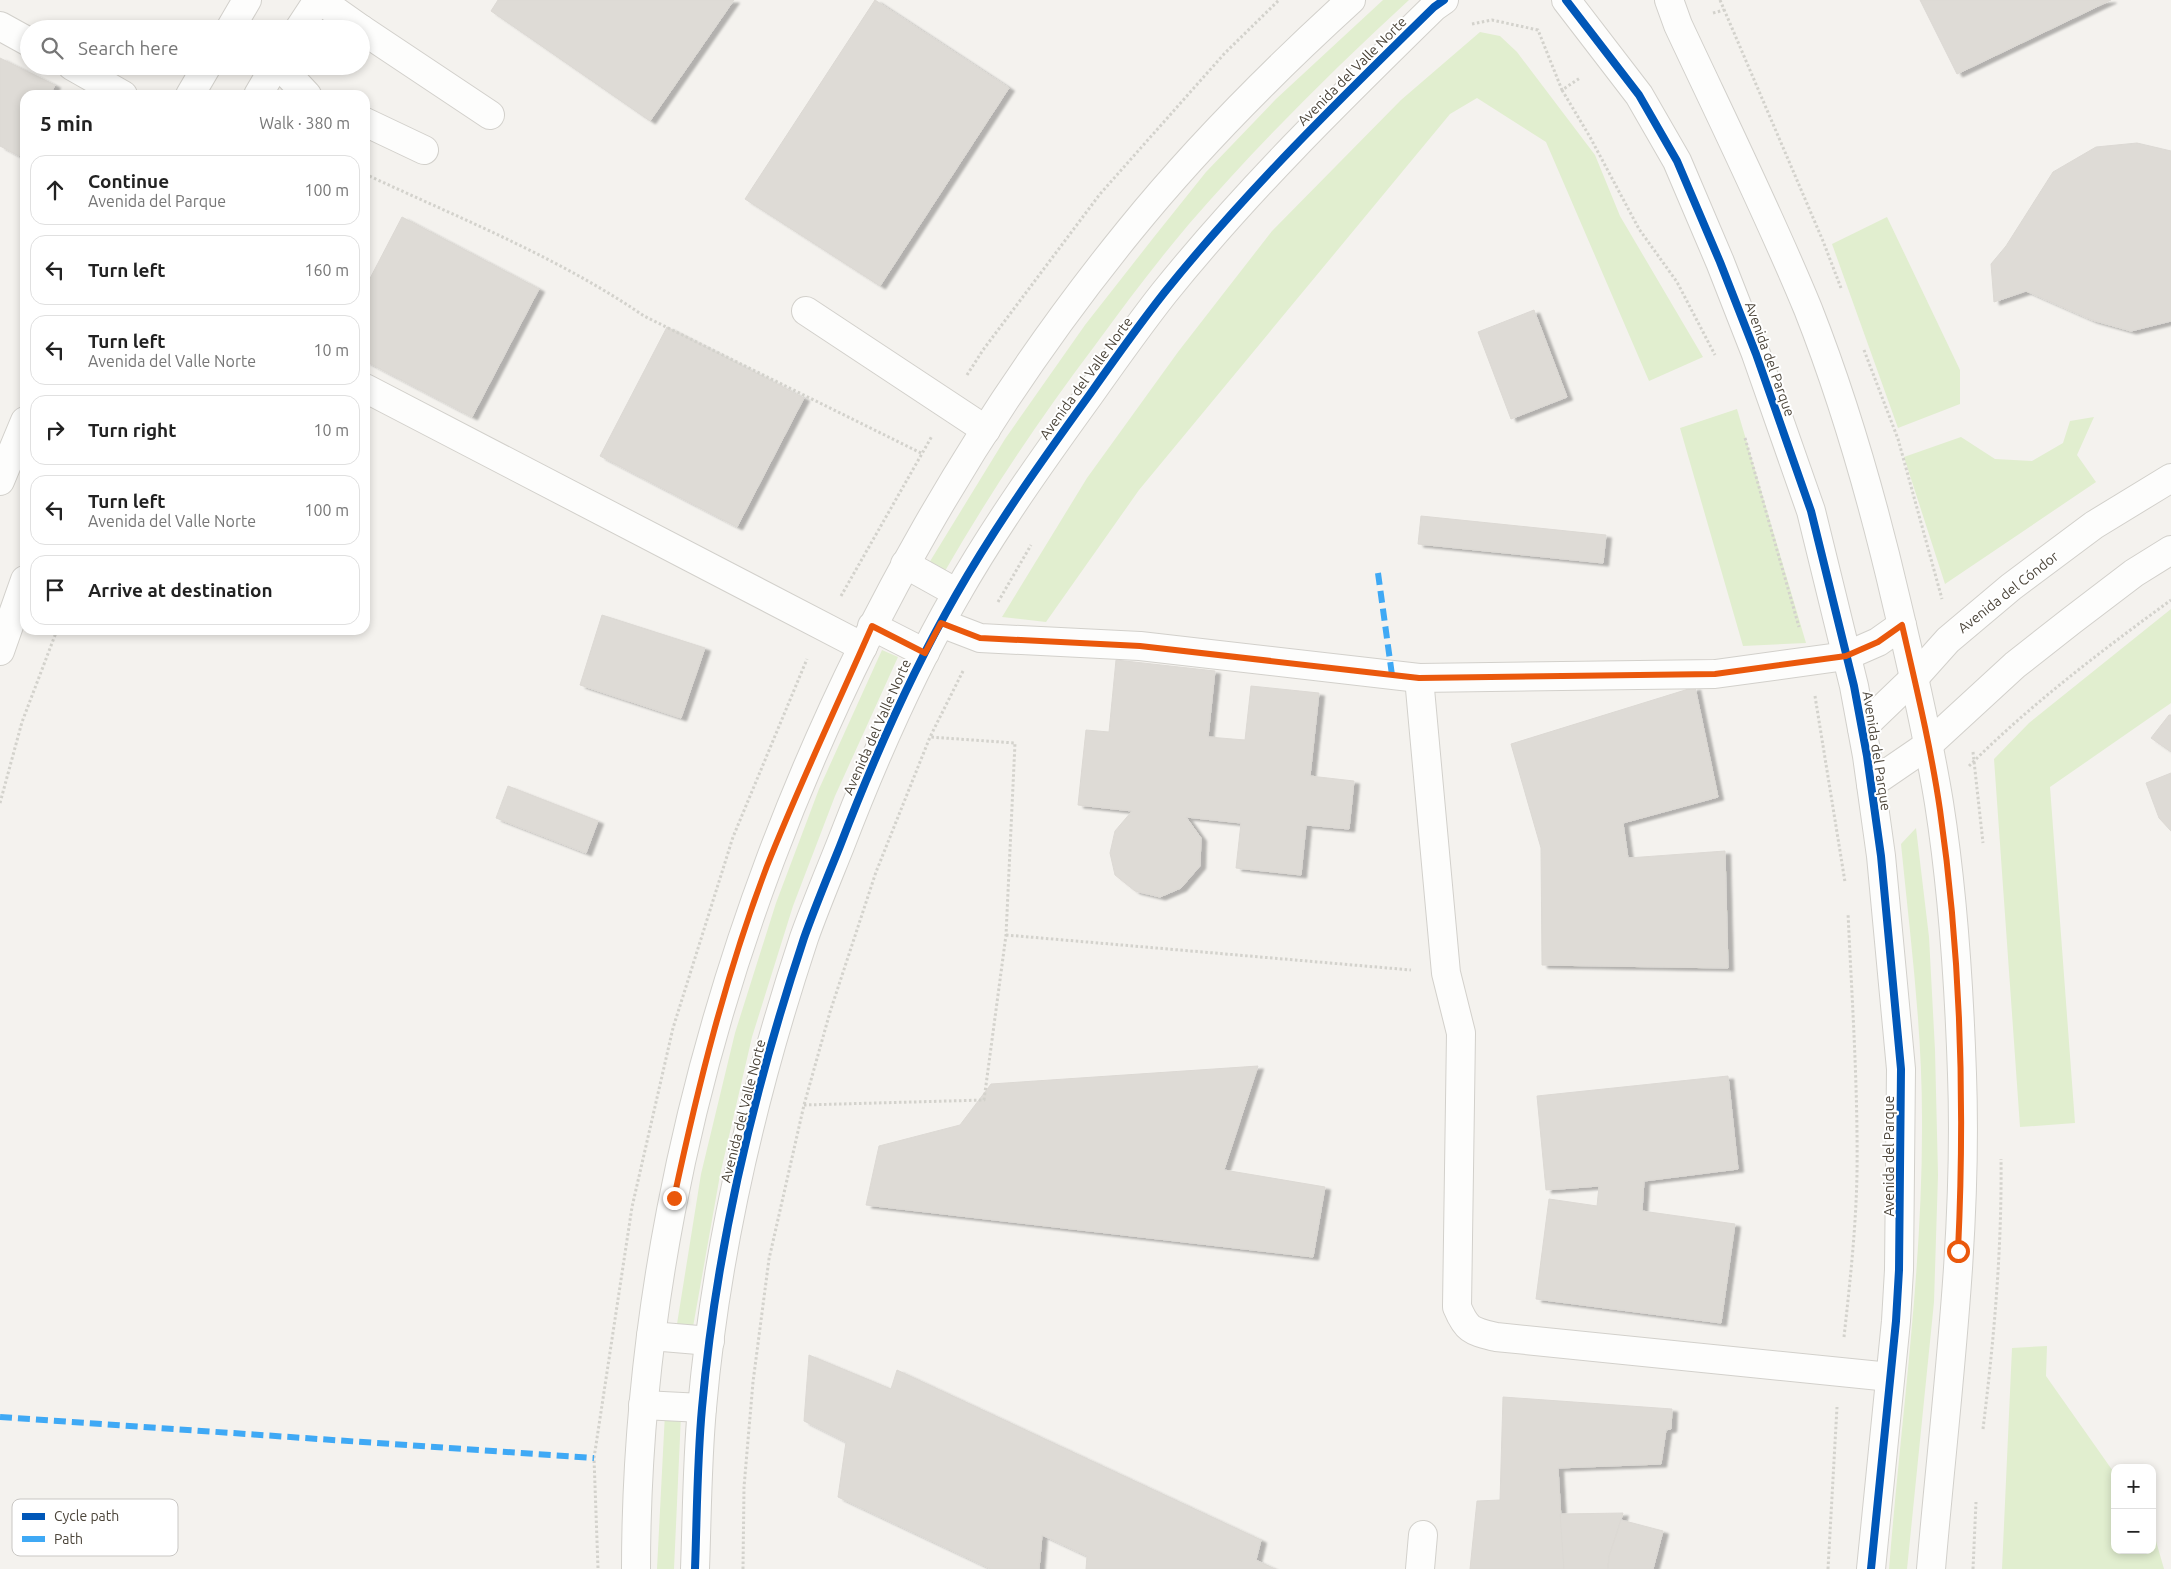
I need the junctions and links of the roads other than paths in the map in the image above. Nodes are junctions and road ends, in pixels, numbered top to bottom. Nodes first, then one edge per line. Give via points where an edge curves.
1 (247, 0) edge
2 (319, 0) edge
3 (1351, 0) edge
4 (1444, 0) edge
5 (1566, 0) edge
6 (1674, 12) edge
7 (235, 20) edge
8 (305, 20) edge
9 (348, 20) edge
10 (0, 26) edge
11 (370, 35) edge
12 (20, 37) edge
13 (88, 75) edge
14 (202, 75) edge
15 (270, 75) edge
16 (288, 75) edge
17 (114, 90) edge
18 (193, 90) edge
19 (261, 90) edge
20 (302, 90) edge
21 (490, 115) dead end
22 (370, 124) edge
23 (424, 150) dead end
24 (806, 311) dead end
25 (370, 390) edge
26 (986, 430) junction
27 (20, 433) edge
28 (2171, 478) edge
29 (0, 481) edge
30 (2171, 550) edge
31 (905, 564) junction
32 (957, 593) junction
33 (20, 594) edge
34 (941, 623) junction
35 (1902, 625) junction
36 (868, 636) junction
37 (0, 651) edge
38 (925, 653) junction
39 (1846, 656) junction
40 (1419, 678) junction
41 (1914, 678) junction
42 (1862, 728) junction
43 (1928, 745) junction
44 (1871, 784) junction
45 (651, 1336) junction
46 (710, 1341) junction
47 (1890, 1377) junction
48 (643, 1405) junction
49 (702, 1408) junction
50 (1423, 1535) dead end
51 (636, 1569) edge
52 (695, 1569) edge
53 (1420, 1569) edge
54 (1871, 1569) edge
55 (1931, 1569) edge

1 - 7 street
2 - 8 street
2 - 9 street
3 - 26 street via 1217,131 1140,217 1065,314
4 - 32 street, Avenida del Valle Norte via 1346,92 1230,214 1162,295 1038,465
5 - 39 street, Avenida del Parque via 1639,95 1677,161 1753,345 1811,511
6 - 35 street via 1808,311 1867,488
10 - 12 street
11 - 21 street
13 - 17 street
14 - 18 street
15 - 19 street
16 - 20 street
22 - 23 street
24 - 26 street
25 - 36 street
26 - 31 street
27 - 29 street
28 - 41 street, Avenida del Cóndor via 2094,526 2011,587 1948,640
30 - 43 street via 2134,573 2036,648
31 - 32 street
31 - 36 street
32 - 34 street, Avenida del Valle Norte
33 - 37 street
34 - 38 street, Avenida del Valle Norte
34 - 40 street via 980,638 1140,646
35 - 39 street via 1878,642
35 - 41 street
36 - 38 street
36 - 45 street via 805,774 740,943 689,1127
38 - 46 street, Avenida del Valle Norte via 857,802 805,935 764,1071 746,1145 727,1233
39 - 40 street via 1715,674
39 - 42 street, Avenida del Parque
40 - 47 street via 1446,973 1461,1033 1457,1307 1463,1323 1474,1332 1496,1337
41 - 42 street, Avenida del Cóndor
41 - 43 street
42 - 44 street, Avenida del Parque
43 - 44 street
43 - 55 street via 1938,797 1955,945 1963,1126 1954,1310
44 - 47 street, Avenida del Parque via 1886,900 1901,1070 1901,1231
45 - 46 street
45 - 48 street
46 - 49 street, Avenida del Valle Norte
47 - 54 street, Avenida del Parque
48 - 49 street
48 - 51 street
49 - 52 street, Avenida del Valle Norte
50 - 53 street

